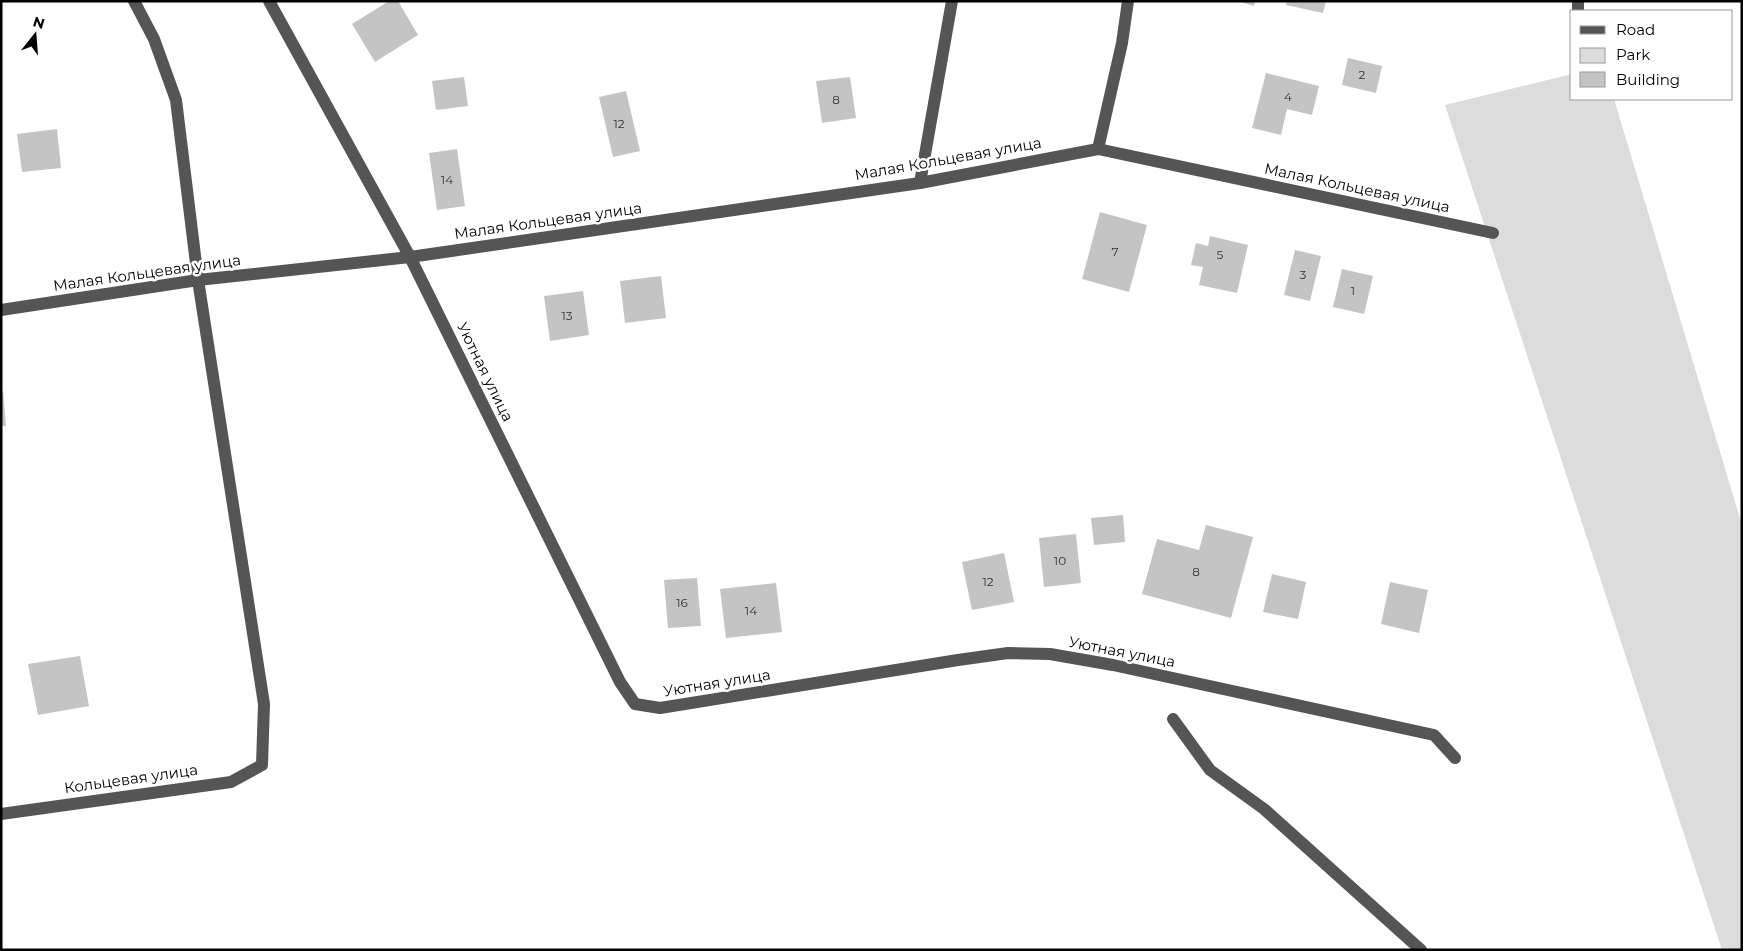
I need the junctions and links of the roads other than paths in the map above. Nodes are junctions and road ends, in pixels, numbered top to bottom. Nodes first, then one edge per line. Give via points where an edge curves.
1 (134, 1) edge
2 (269, 1) edge
3 (952, 1) edge
4 (1128, 1) edge
5 (1098, 150) junction
6 (920, 183) junction
7 (1493, 233) dead end
8 (410, 257) junction
9 (198, 280) junction
10 (1, 310) edge
11 (1173, 719) dead end
12 (1455, 758) dead end
13 (1, 814) edge
14 (1421, 950) edge

1 - 9 street via 154,39 176,100
2 - 8 street, Уютная улица
3 - 6 street
4 - 5 street
5 - 6 street, Малая Кольцевая улица
5 - 7 street, Малая Кольцевая улица
6 - 8 street, Малая Кольцевая улица
8 - 9 street, Малая Кольцевая улица
8 - 12 street, Уютная улица via 620,682 636,704 660,708 983,656 1050,654 1434,735
9 - 10 street, Малая Кольцевая улица
9 - 13 street, Кольцевая улица via 264,704 262,765 231,782
11 - 14 street via 1210,770 1264,809

